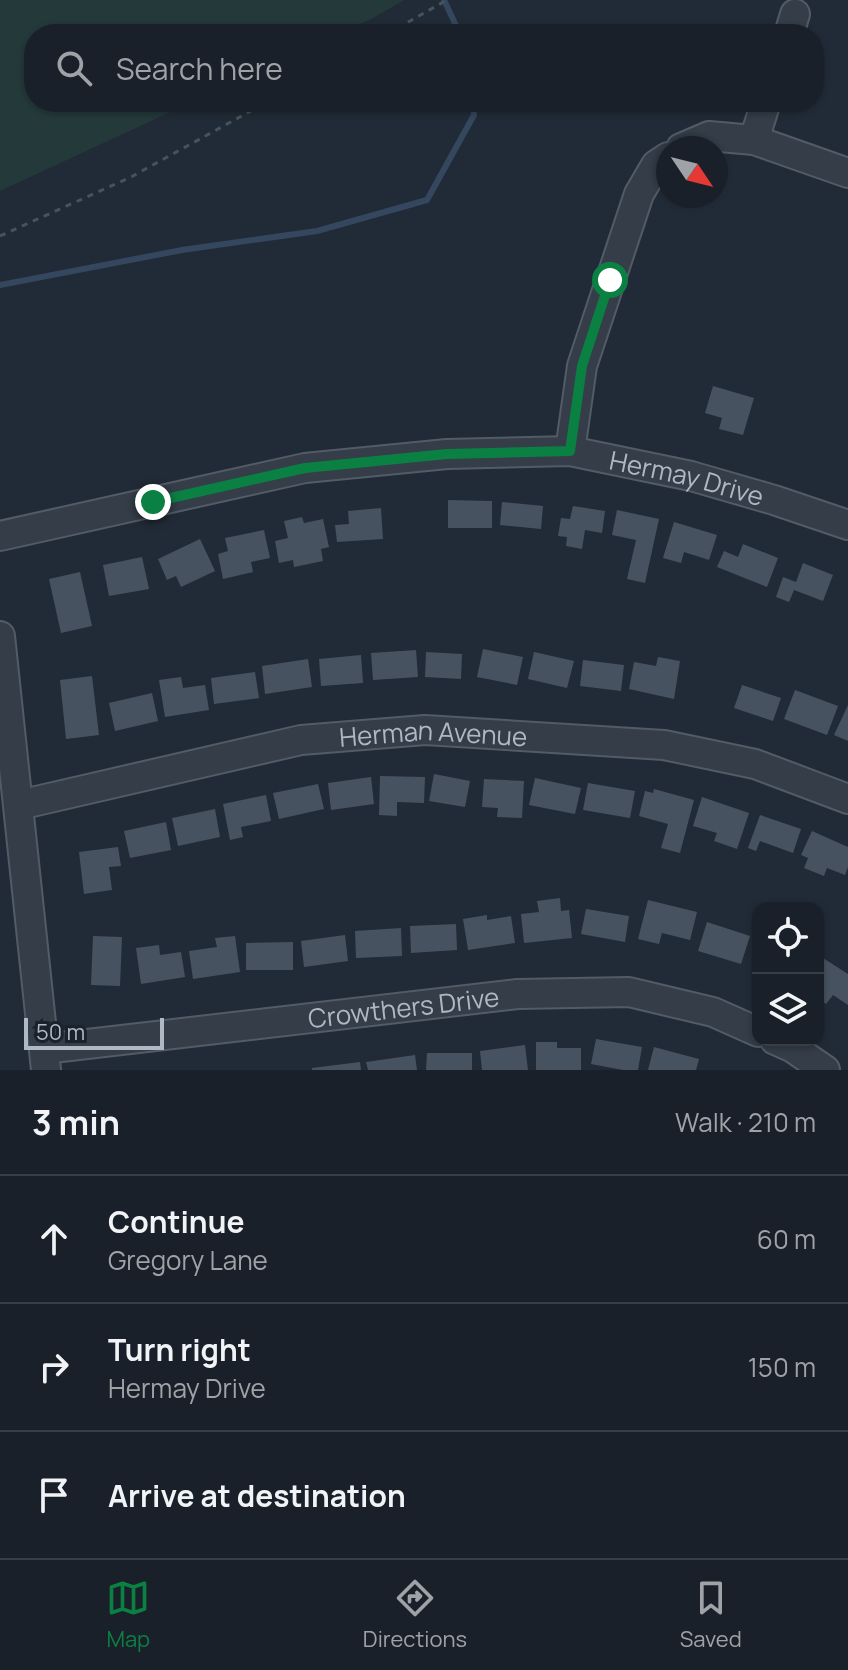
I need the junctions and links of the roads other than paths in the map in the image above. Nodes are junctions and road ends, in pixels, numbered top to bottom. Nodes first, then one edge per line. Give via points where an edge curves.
1 (763, 112) edge
2 (728, 138) edge
3 (754, 140) junction
4 (656, 165) edge
5 (848, 173) edge
6 (570, 451) junction
7 (848, 525) edge
8 (0, 536) edge
9 (0, 636) edge
10 (848, 799) edge
11 (19, 805) junction
12 (752, 1029) edge
13 (788, 1046) edge
14 (45, 1060) edge
15 (825, 1070) edge

1 - 3 street
2 - 3 street
3 - 5 street
4 - 6 street via 639,194 582,366
6 - 7 street, Hermay Drive via 691,476
6 - 8 street, Hermay Drive via 447,454 305,468
9 - 11 street
10 - 11 street, Herman Avenue via 755,764 664,745 425,730 301,740
11 - 14 street
12 - 14 street, Crowthers Drive via 713,1012 629,992 534,993
13 - 15 street

